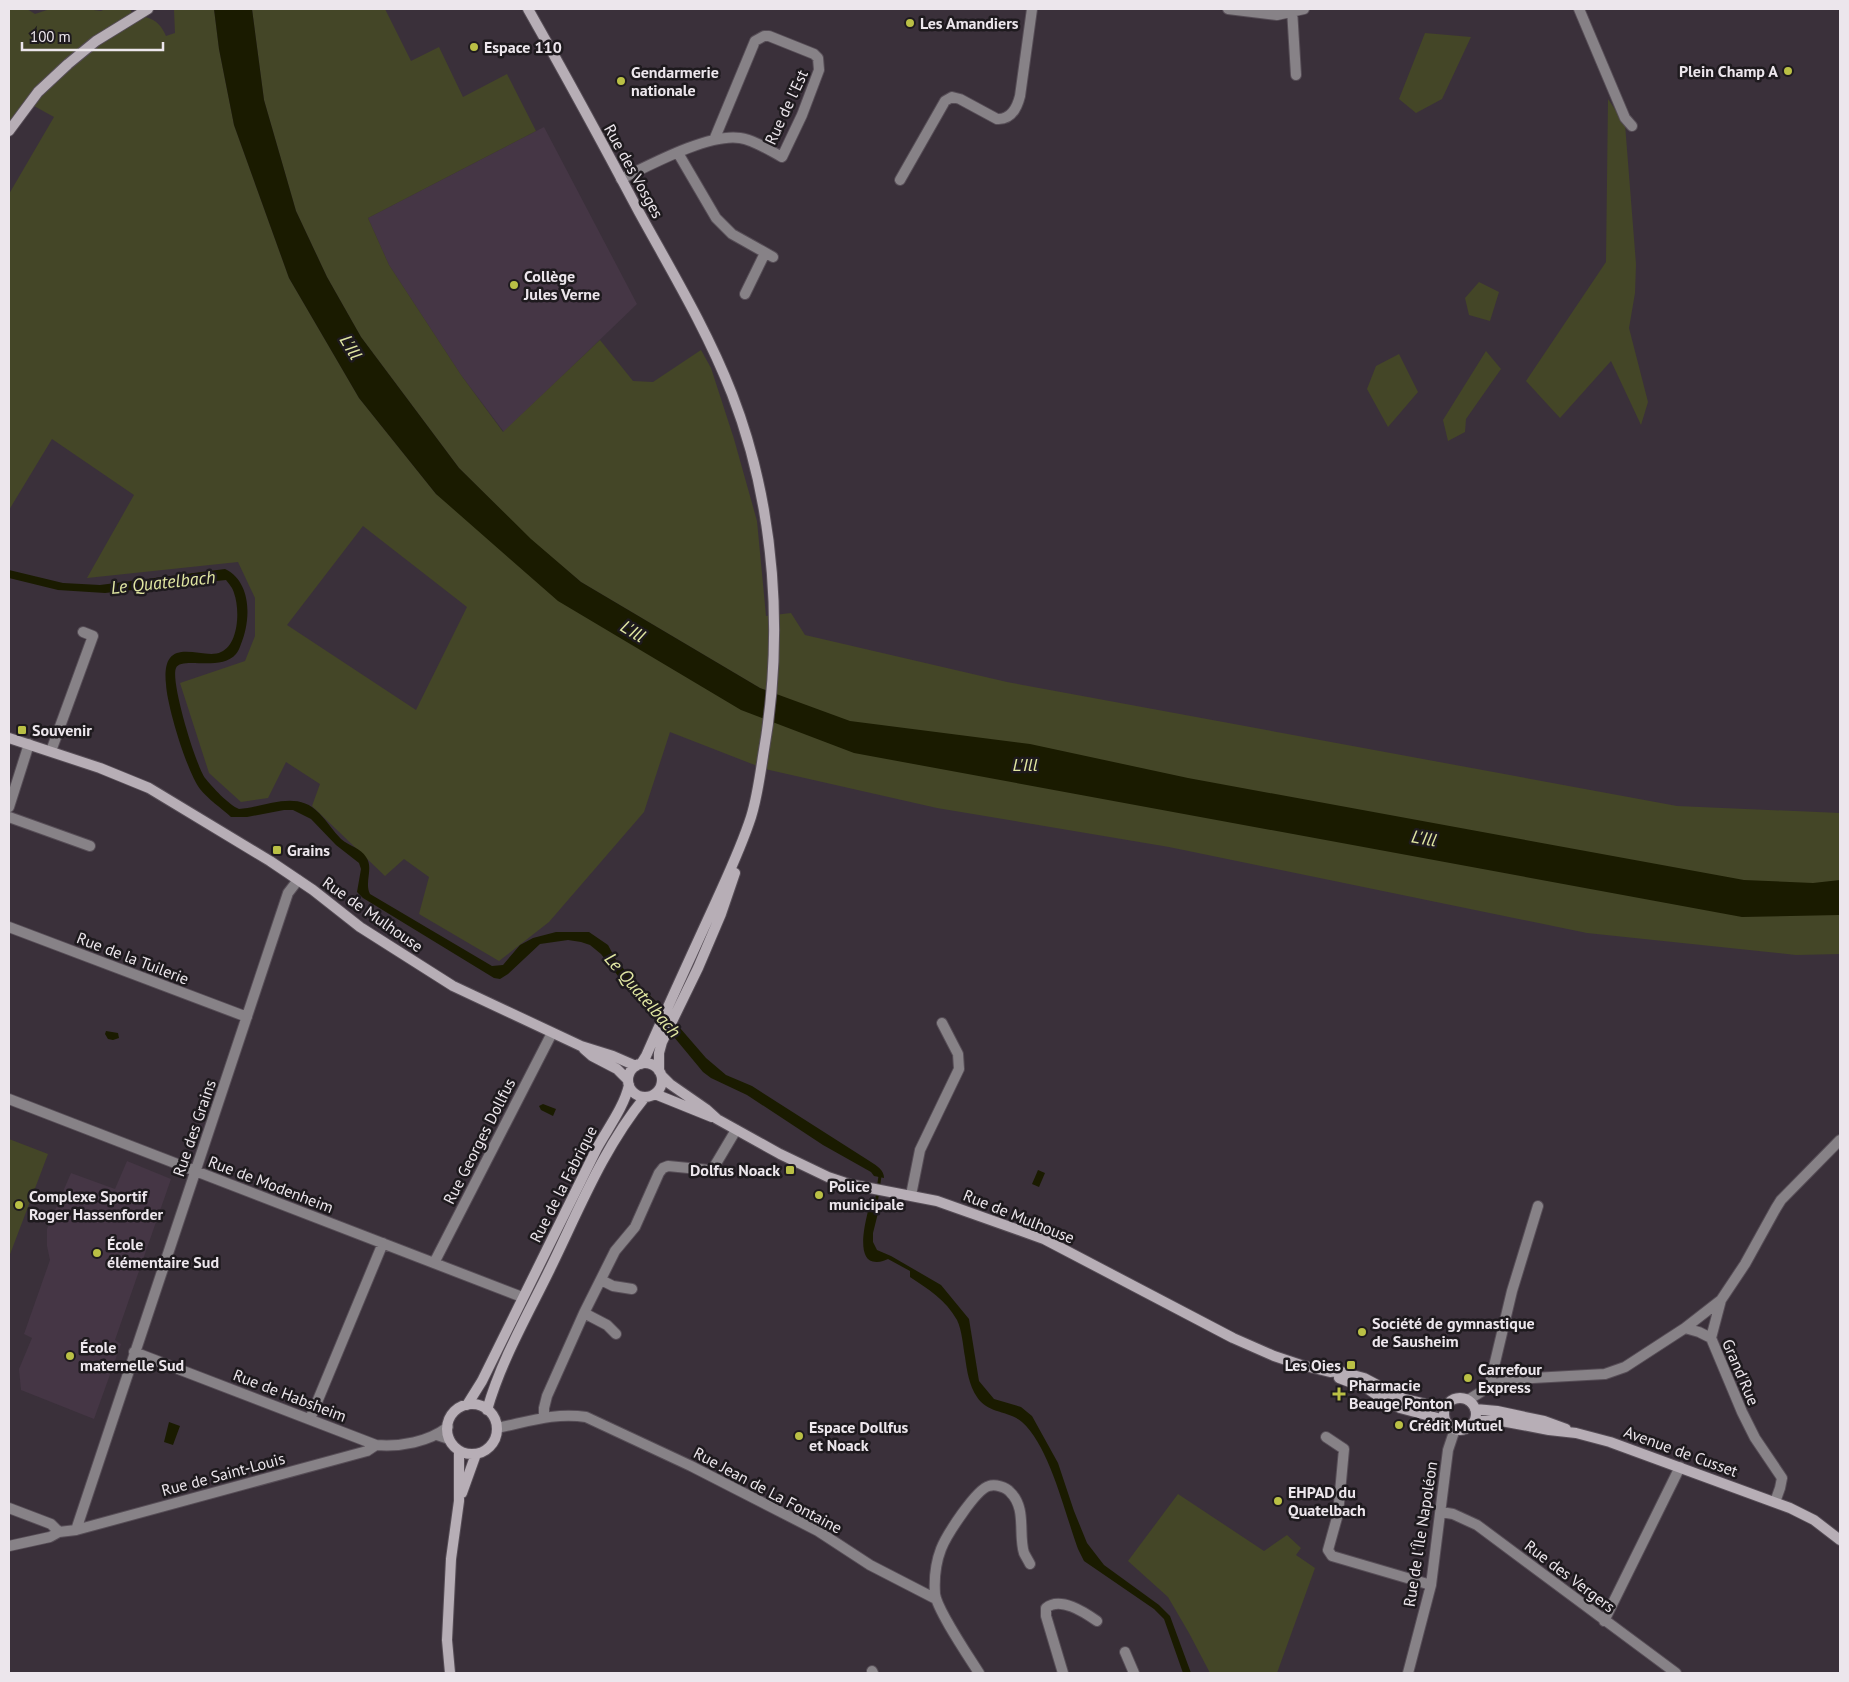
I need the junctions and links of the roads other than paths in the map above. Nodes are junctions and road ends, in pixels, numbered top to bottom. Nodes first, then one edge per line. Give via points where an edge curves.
1 (148, 9) edge
2 (528, 9) edge
3 (1032, 9) edge
4 (1228, 9) edge
5 (1304, 9) edge
6 (1580, 9) edge
7 (1292, 10) edge
8 (1296, 75) dead end
9 (1632, 126) dead end
10 (720, 127) junction
11 (9, 131) edge
12 (730, 137) junction
13 (714, 140) junction
14 (678, 153) junction
15 (621, 179) junction
16 (900, 180) dead end
17 (745, 294) dead end
18 (83, 632) dead end
19 (9, 738) edge
20 (28, 744) junction
21 (51, 751) junction
22 (9, 807) edge
23 (9, 817) edge
24 (90, 846) dead end
25 (738, 853) junction
26 (298, 880) junction
27 (9, 927) edge
28 (247, 1017) junction
29 (942, 1023) dead end
30 (662, 1031) junction
31 (552, 1033) junction
32 (581, 1046) junction
33 (638, 1065) junction
34 (661, 1073) junction
35 (629, 1082) junction
36 (650, 1096) junction
37 (9, 1099) edge
38 (717, 1119) junction
39 (736, 1130) junction
40 (1840, 1140) edge
41 (195, 1172) junction
42 (911, 1195) junction
43 (1538, 1206) dead end
44 (383, 1243) junction
45 (434, 1263) junction
46 (600, 1280) junction
47 (632, 1289) dead end
48 (522, 1297) junction
49 (1721, 1300) junction
50 (533, 1302) junction
51 (584, 1313) junction
52 (1685, 1328) junction
53 (616, 1334) dead end
54 (1711, 1338) junction
55 (134, 1352) junction
56 (1330, 1372) junction
57 (1497, 1384) junction
58 (1468, 1400) junction
59 (468, 1405) junction
60 (1446, 1405) junction
61 (1475, 1409) junction
62 (487, 1410) junction
63 (544, 1418) junction
64 (310, 1419) junction
65 (1445, 1420) junction
66 (1471, 1424) junction
67 (448, 1427) junction
68 (497, 1428) junction
69 (1455, 1429) junction
70 (1576, 1433) junction
71 (437, 1435) junction
72 (1326, 1437) dead end
73 (450, 1439) junction
74 (376, 1444) junction
75 (459, 1451) junction
76 (476, 1454) junction
77 (1680, 1467) junction
78 (459, 1501) junction
79 (1775, 1502) junction
80 (9, 1508) edge
81 (1441, 1512) junction
82 (76, 1530) junction
83 (59, 1532) junction
84 (1840, 1540) edge
85 (9, 1546) edge
86 (1030, 1564) dead end
87 (1431, 1585) junction
88 (936, 1599) junction
89 (1097, 1621) dead end
90 (1604, 1621) junction
91 (1125, 1652) dead end
92 (450, 1673) edge
93 (979, 1673) edge
94 (1063, 1673) edge
95 (1134, 1673) edge
96 (1408, 1673) edge
97 (1676, 1673) edge

1 - 11 main road via 96,41 68,64 38,92
2 - 15 main road, Rue des Vosges
3 - 16 street via 1017,107 1003,120 960,99 952,97 945,101
4 - 7 street via 1277,15
5 - 7 street
6 - 9 street
7 - 8 street
10 - 12 street
10 - 12 street, Rue de l'Est via 755,41 769,36 818,58 819,70 782,156 749,140
10 - 13 street, Rue de l'Est
12 - 13 street, Rue de l'Est
13 - 14 street, Rue de l'Est
14 - 15 street, Rue de l'Est
14 - 17 street via 716,218 732,234 769,255
15 - 25 main road, Rue des Vosges via 713,349 740,418 765,520 773,585 772,691 762,764 751,815
18 - 21 street via 93,636
19 - 20 main road, Rue de Mulhouse
20 - 21 main road, Rue de Mulhouse
20 - 22 street
21 - 26 main road, Rue de Mulhouse via 149,788
23 - 24 street
25 - 30 main road via 666,1009
25 - 30 main road via 734,877 698,968 673,1018
26 - 28 street, Rue des Grains via 288,893
26 - 31 main road, Rue de Mulhouse via 360,927 428,971
27 - 28 street, Rue de la Tuilerie
28 - 41 street, Rue des Grains
29 - 42 street via 958,1054 959,1069 920,1150
30 - 33 main road
30 - 34 main road
31 - 32 main road, Rue de Mulhouse
31 - 45 street, Rue Georges Dollfus
32 - 33 main road, Rue de Mulhouse
32 - 35 main road, Rue de Mulhouse via 592,1056 617,1069
33 - 34 main road via 651,1064
33 - 35 main road via 629,1074
34 - 36 main road via 661,1086
34 - 38 main road, Rue de Mulhouse via 670,1084
35 - 36 main road via 635,1094
35 - 48 main road, Rue de la Fabrique via 627,1093
36 - 38 main road, Rue de Mulhouse via 669,1099
36 - 50 main road, Rue de la Fabrique via 628,1117
37 - 41 street, Rue de Modenheim
38 - 39 main road, Rue de Mulhouse
39 - 42 main road, Rue de Mulhouse via 818,1173 849,1184
39 - 46 street via 709,1170 678,1166 663,1168 635,1227 615,1251
40 - 49 street via 1782,1200
41 - 44 street, Rue de Modenheim
41 - 55 street, Rue des Grains
42 - 56 main road, Rue de Mulhouse via 965,1210 1044,1239 1233,1338 1274,1356
43 - 57 street via 1490,1379
44 - 45 street, Rue de Modenheim
44 - 64 street
45 - 48 street, Rue de Modenheim
46 - 47 street
46 - 51 street
48 - 50 main road
48 - 59 main road, Rue de la Fabrique
49 - 52 street
49 - 54 street
50 - 62 main road, Rue de la Fabrique via 494,1386
51 - 53 street
51 - 63 street via 547,1396
52 - 54 street, Grand'Rue
52 - 57 street via 1625,1367 1605,1374 1514,1379
54 - 79 street, Grand'Rue via 1755,1438 1782,1478
55 - 64 street, Rue de Habsheim
55 - 82 street, Rue des Grains
56 - 60 main road, Rue de Mulhouse via 1364,1378 1404,1399 1435,1406
56 - 65 main road, Rue de Mulhouse via 1400,1408
57 - 58 street
58 - 60 main road via 1454,1399
58 - 61 main road
59 - 62 main road
59 - 67 main road via 452,1415
60 - 65 main road
61 - 66 main road
61 - 70 main road, Avenue de Cusset via 1552,1423
62 - 68 main road via 496,1421
63 - 68 street, Rue Jean de La Fontaine
63 - 88 street, Rue Jean de La Fontaine via 568,1414 586,1417 818,1531 870,1565
64 - 74 street, Rue de Habsheim
65 - 69 main road
66 - 69 main road via 1464,1429
66 - 70 main road, Avenue de Cusset via 1496,1420
67 - 71 street, Rue de Habsheim
67 - 73 main road
68 - 76 main road via 493,1442
69 - 81 street, Rue de l'Île Napoléon via 1448,1450
70 - 77 main road, Avenue de Cusset
71 - 73 street
71 - 74 street, Rue de Habsheim via 406,1444
72 - 87 street via 1344,1449 1338,1514 1328,1550 1332,1556
73 - 75 main road
74 - 82 street, Rue de Saint-Louis via 367,1450
75 - 76 main road
75 - 78 main road
76 - 78 main road
77 - 79 main road, Avenue de Cusset
77 - 90 street
78 - 92 main road via 451,1558 447,1640
79 - 84 main road via 1814,1520
80 - 83 street via 51,1524
81 - 87 street, Rue de l'Île Napoléon
81 - 90 street, Rue des Vergers via 1477,1525
82 - 83 street, Rue de Saint-Louis
83 - 85 street, Rue de Saint-Louis
86 - 88 street via 1024,1553 1017,1502 1010,1491 988,1486 979,1492 947,1535 936,1568
87 - 96 street, Rue de l'Île Napoléon
88 - 93 street
89 - 94 street via 1086,1613 1057,1603 1046,1608
90 - 97 street, Rue des Vergers
91 - 95 street

